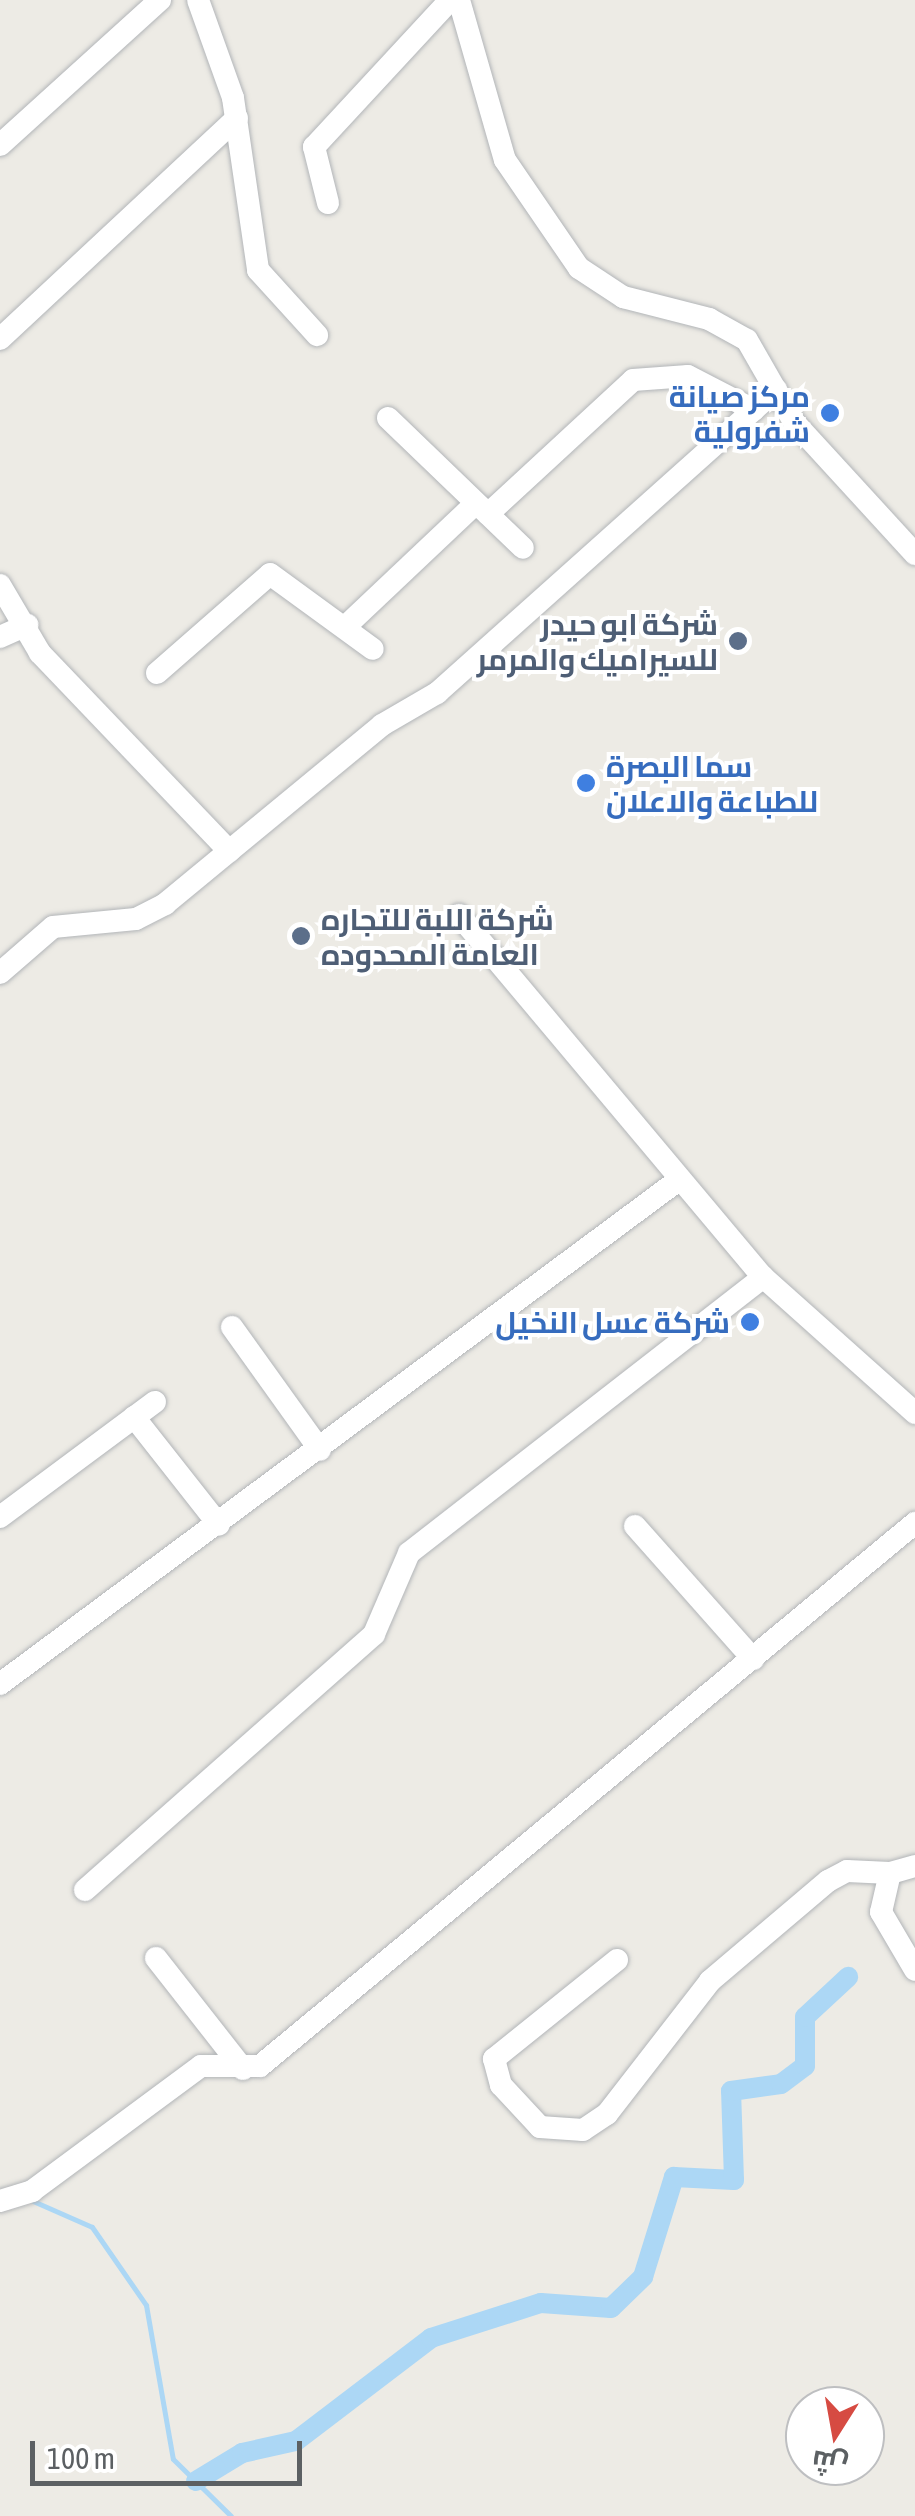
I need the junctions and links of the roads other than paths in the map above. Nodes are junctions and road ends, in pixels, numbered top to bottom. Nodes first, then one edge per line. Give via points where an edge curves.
1 (160, 0) edge
2 (198, 0) edge
3 (450, 0) edge
4 (459, 0) edge
5 (236, 118) junction
6 (0, 144) edge
7 (328, 203) dead end
8 (317, 335) dead end
9 (0, 340) edge
10 (776, 390) junction
11 (754, 410) junction
12 (388, 418) dead end
13 (482, 509) junction
14 (523, 548) dead end
15 (915, 554) edge
16 (0, 585) edge
17 (27, 625) junction
18 (346, 627) junction
19 (0, 638) edge
20 (372, 649) dead end
21 (157, 673) dead end
22 (229, 851) junction
23 (459, 915) dead end
24 (0, 973) edge
25 (676, 1182) junction
26 (763, 1277) junction
27 (232, 1326) dead end
28 (155, 1402) dead end
29 (915, 1412) edge
30 (134, 1418) junction
31 (320, 1450) junction
32 (0, 1517) edge
33 (915, 1523) edge
34 (219, 1525) junction
35 (635, 1526) dead end
36 (752, 1659) junction
37 (0, 1684) edge
38 (915, 1866) edge
39 (890, 1873) junction
40 (85, 1890) dead end
41 (156, 1958) dead end
42 (617, 1960) dead end
43 (915, 1970) edge
44 (243, 2069) junction
45 (0, 2201) edge

1 - 6 street
2 - 5 street
3 - 7 street via 314,147
4 - 10 street via 505,160 579,268 623,297 730,328 762,357
5 - 8 street via 258,270
5 - 9 street
10 - 11 street
10 - 15 street via 794,422
11 - 13 street via 688,376 633,380
11 - 22 street via 437,693 391,719
12 - 13 street
13 - 14 street
13 - 18 street
16 - 17 street
17 - 19 street
17 - 22 street via 40,652
18 - 20 street
18 - 21 street via 270,574
22 - 24 street via 156,910 53,927
23 - 25 street
25 - 26 street
25 - 31 street
26 - 29 street
26 - 40 street via 409,1553 374,1634
27 - 31 street
28 - 30 street
30 - 32 street
30 - 34 street
31 - 34 street
33 - 36 street
34 - 37 street
35 - 36 street
36 - 44 street via 260,2066
38 - 39 street
39 - 42 street via 847,1871 828,1881 710,1981 607,2114 583,2130 540,2127 494,2072 500,2046
39 - 43 street via 881,1912
41 - 44 street
44 - 45 street via 200,2066 32,2191

